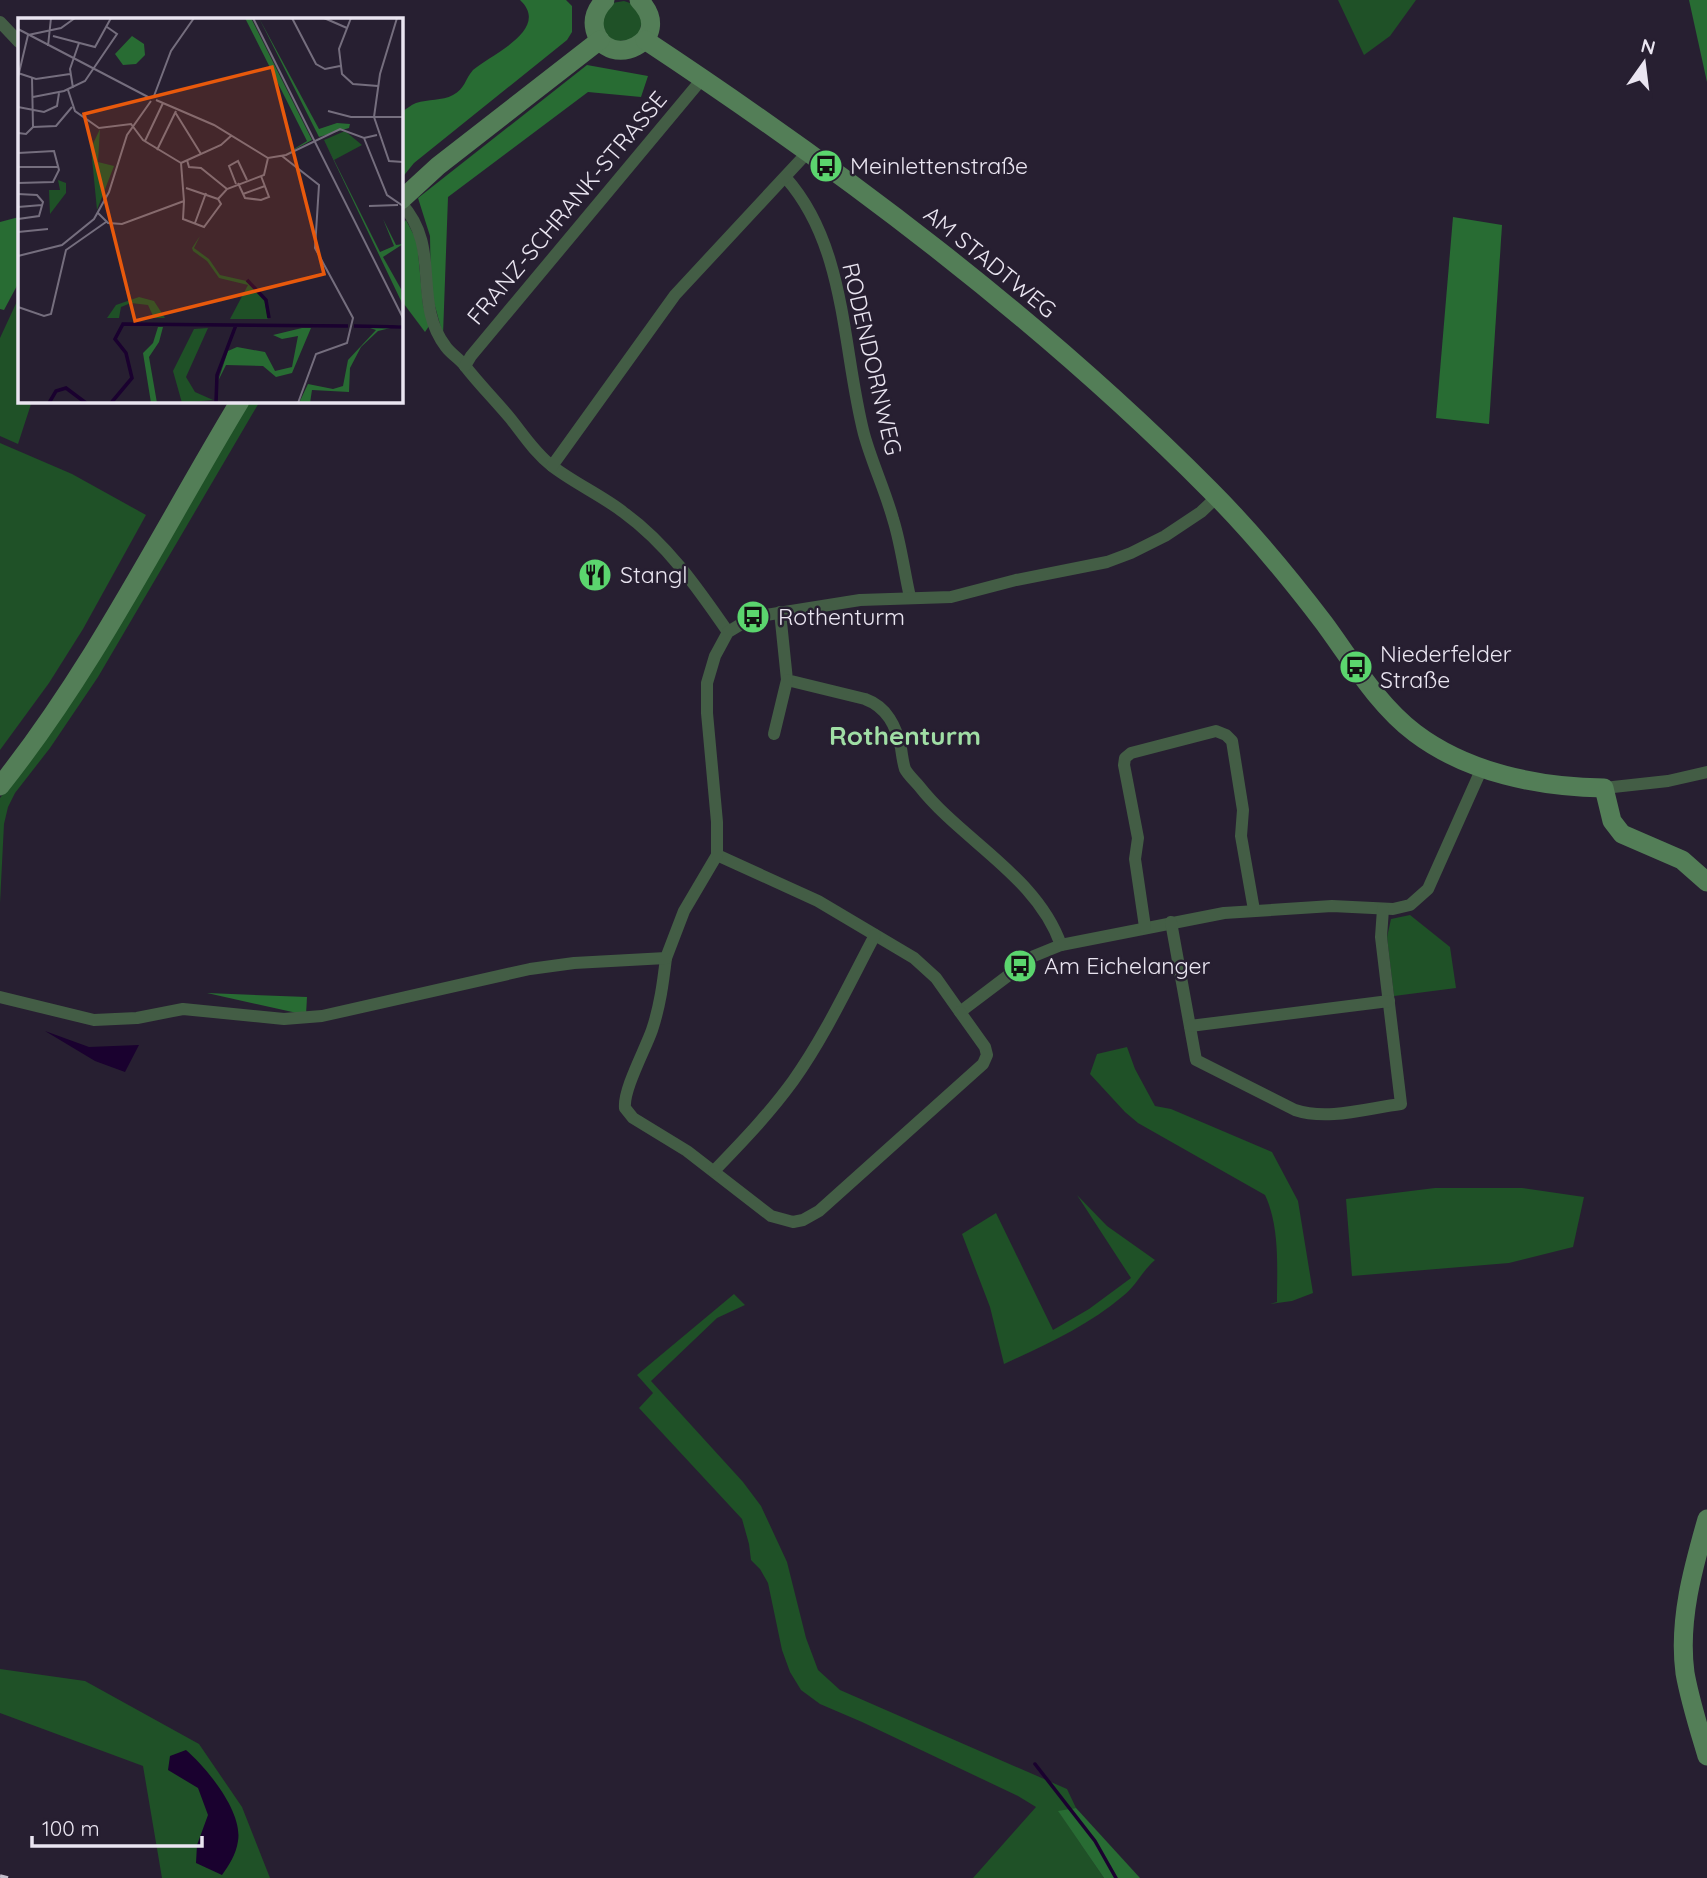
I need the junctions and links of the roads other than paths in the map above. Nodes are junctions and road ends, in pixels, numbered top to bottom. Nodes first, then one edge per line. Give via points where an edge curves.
1 (639, 0) edge
2 (599, 2) edge
3 (0, 22) edge
4 (600, 40) junction
5 (645, 40) junction
6 (18, 41) edge
7 (702, 79) junction
8 (807, 153) junction
9 (786, 178) junction
10 (404, 206) edge
11 (466, 366) junction
12 (239, 402) edge
13 (552, 466) junction
14 (1217, 497) junction
15 (910, 597) junction
16 (780, 612) junction
17 (728, 632) junction
18 (787, 680) junction
19 (774, 734) dead end
20 (1482, 768) junction
21 (1707, 772) edge
22 (0, 786) edge
23 (1604, 788) junction
24 (717, 855) junction
25 (1707, 882) edge
26 (1383, 909) junction
27 (1254, 910) junction
28 (1171, 922) junction
29 (1145, 927) junction
30 (875, 935) junction
31 (1061, 945) junction
32 (666, 958) junction
33 (0, 997) edge
34 (1389, 1002) junction
35 (960, 1012) junction
36 (1190, 1026) junction
37 (714, 1171) junction
38 (1707, 1519) edge
39 (1707, 1756) edge

1 - 5 street via 650,17
2 - 4 street via 594,24
3 - 6 street
4 - 5 street via 623,51
4 - 10 street via 467,143
5 - 7 street, AM STADTWEG
7 - 8 street, AM STADTWEG
7 - 11 street, FRANZ-SCHRANK-STRASSE
8 - 9 street
8 - 14 street, AM STADTWEG via 916,232 1030,325 1147,427
9 - 13 street via 675,295
9 - 15 street, RODENDORNWEG via 810,211 827,255 864,433 893,518
10 - 11 street via 423,244 434,325 447,349
11 - 13 street
12 - 22 street via 86,664
13 - 17 street via 644,528 689,576
14 - 15 street via 1165,536 1107,562 951,597
14 - 20 street via 1399,719 1437,747
15 - 16 street
16 - 17 street via 753,617
16 - 18 street
17 - 24 street via 706,683
18 - 19 street
18 - 31 street via 876,703 885,710 899,740 905,769 1039,902
20 - 23 street via 1554,785
20 - 26 street via 1428,888 1410,905
21 - 23 street
23 - 25 street via 1612,821 1622,834 1682,860
24 - 30 street via 818,901
24 - 32 street via 684,911
26 - 27 street
26 - 34 street via 1381,937
27 - 28 street
27 - 29 street via 1232,741 1216,731 1125,758 1138,838 1135,859
28 - 29 street
28 - 36 street
29 - 31 street
30 - 35 street via 926,966
30 - 37 street via 793,1081
31 - 35 street via 1034,956
32 - 33 street via 530,969 307,1018 257,1018 183,1009 94,1020
32 - 37 street via 658,1009 625,1108 633,1118
34 - 36 street
34 - 36 street via 1401,1104 1325,1114 1295,1110 1196,1060
35 - 37 street via 985,1047 988,1055 983,1064 812,1216 793,1222 771,1216
38 - 39 street via 1687,1598 1684,1641 1690,1698

